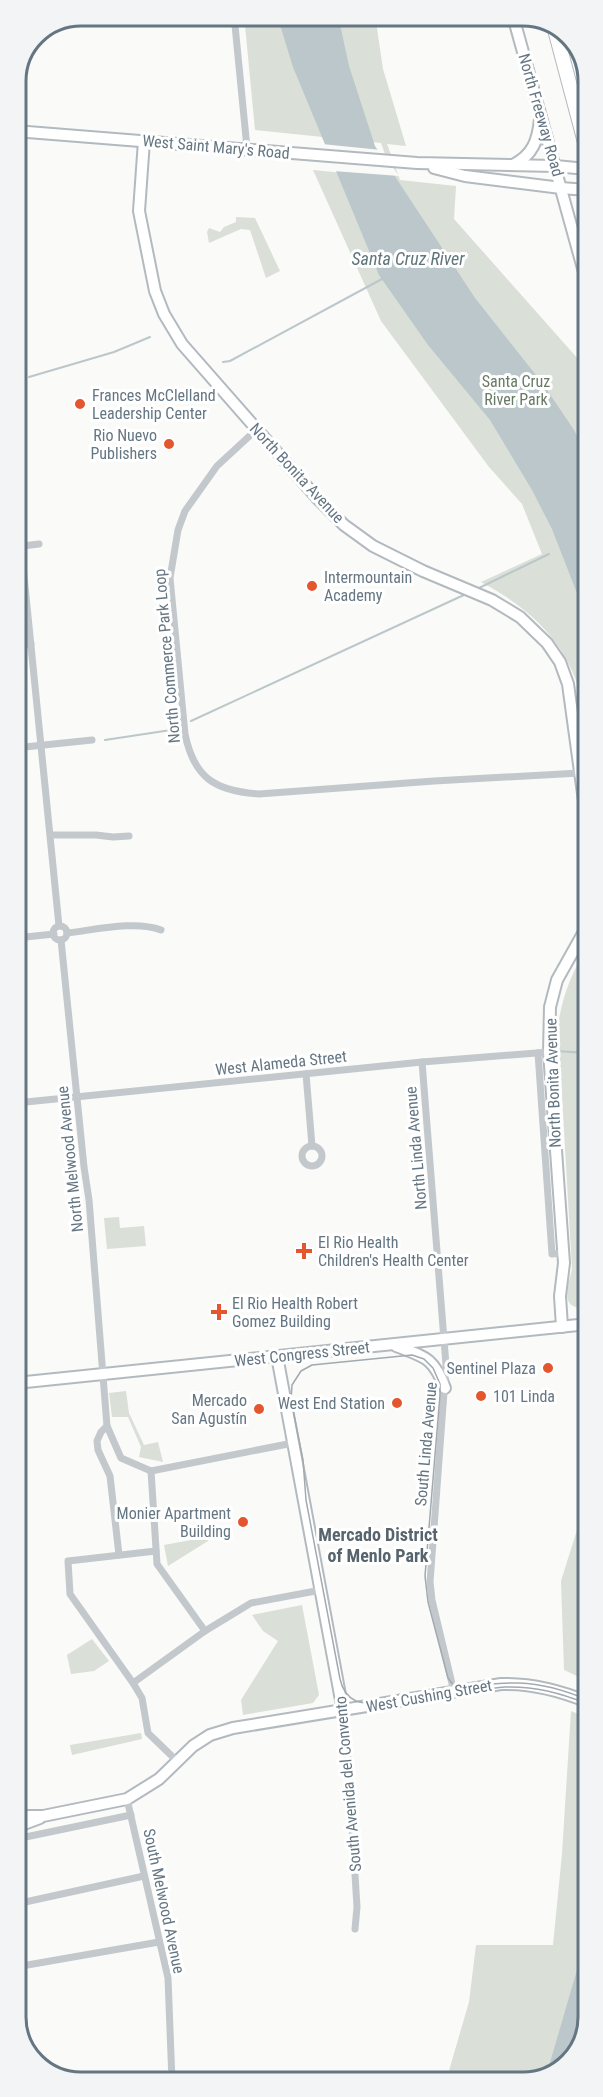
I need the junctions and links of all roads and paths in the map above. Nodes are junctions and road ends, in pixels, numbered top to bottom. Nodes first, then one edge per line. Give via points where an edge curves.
1 (235, 26) edge
2 (516, 26) edge
3 (550, 33) edge
4 (558, 38) edge
5 (574, 105) junction
6 (540, 112) junction
7 (578, 119) edge
8 (26, 132) edge
9 (144, 141) junction
10 (247, 148) junction
11 (417, 163) junction
12 (513, 165) junction
13 (555, 166) junction
14 (578, 168) edge
15 (561, 188) junction
16 (578, 189) edge
17 (578, 250) edge
18 (257, 429) junction
19 (39, 544) dead end
20 (26, 545) edge
21 (26, 606) edge
22 (26, 644) edge
23 (31, 644) junction
24 (92, 740) dead end
25 (42, 745) junction
26 (26, 746) edge
27 (578, 758) edge
28 (578, 773) edge
29 (51, 835) junction
30 (129, 836) dead end
31 (59, 927) junction
32 (161, 930) dead end
33 (67, 933) junction
34 (54, 934) junction
35 (26, 937) edge
36 (61, 940) junction
37 (578, 942) edge
38 (544, 1053) junction
39 (422, 1062) junction
40 (306, 1074) junction
41 (77, 1097) junction
42 (26, 1102) edge
43 (312, 1146) dead end
44 (578, 1325) edge
45 (562, 1327) junction
46 (444, 1339) junction
47 (393, 1344) junction
48 (277, 1356) junction
49 (103, 1374) junction
50 (26, 1382) edge
51 (445, 1388) junction
52 (107, 1426) junction
53 (293, 1443) junction
54 (151, 1471) junction
55 (156, 1551) junction
56 (119, 1556) junction
57 (321, 1590) junction
58 (205, 1631) junction
59 (133, 1683) junction
60 (454, 1692) junction
61 (578, 1698) edge
62 (343, 1711) junction
63 (177, 1760) junction
64 (127, 1799) junction
65 (131, 1815) junction
66 (26, 1816) edge
67 (46, 1816) junction
68 (26, 1823) edge
69 (51, 1831) junction
70 (26, 1837) edge
71 (144, 1876) junction
72 (26, 1902) edge
73 (355, 1929) dead end
74 (159, 1942) junction
75 (26, 1965) edge
76 (172, 2071) edge

1 - 10 street
2 - 6 street, North Freeway Road
3 - 5 highway
4 - 5 highway
5 - 7 highway
6 - 12 street via 532,150
6 - 13 street, North Freeway Road
8 - 9 street, West Saint Mary's Road
9 - 10 street, West Saint Mary's Road
9 - 18 street, North Bonita Avenue via 139,211 155,291 164,314 182,344
10 - 11 street, West Saint Mary's Road
11 - 12 street, West Saint Mary's Road
11 - 15 street, West Saint Mary's Road via 465,176
12 - 13 street, West Saint Mary's Road
13 - 14 street, West Saint Mary's Road
13 - 15 street, North Freeway Road
15 - 16 street, West Saint Mary's Road
15 - 17 street, North Freeway Road
18 - 27 street, North Bonita Avenue via 344,525 373,546 492,600 520,617 547,643 568,684
18 - 28 street, North Commerce Park Loop via 217,466 185,511 173,555 170,578 185,734 190,754 201,772 219,787 259,794
19 - 20 street
21 - 23 street
22 - 23 street
23 - 25 street
24 - 25 street
25 - 26 street
25 - 29 street
29 - 30 street
29 - 31 street
31 - 33 street
31 - 34 street
32 - 33 street via 137,926
33 - 36 street
34 - 35 street
34 - 36 street
36 - 41 street, North Melwood Avenue
37 - 38 street, North Bonita Avenue via 557,980
38 - 39 street, West Alameda Street
38 - 45 street, North Bonita Avenue via 563,1253
39 - 40 street, West Alameda Street
39 - 46 street, North Linda Avenue
40 - 41 street, West Alameda Street
40 - 43 street
41 - 42 street, West Alameda Street
41 - 49 street, North Melwood Avenue
44 - 45 street, West Congress Street
45 - 46 street, West Congress Street
46 - 47 street, West Congress Street
46 - 51 street, South Linda Avenue
47 - 48 street, West Congress Street
47 - 51 street via 434,1364
48 - 49 street, West Congress Street
48 - 53 street, South Avenida del Convento
49 - 50 street, West Congress Street
49 - 52 street, North Melwood Avenue
51 - 60 street, South Linda Avenue via 429,1582
52 - 54 street via 121,1458
52 - 56 street via 97,1441 110,1476
53 - 54 street
53 - 57 street, South Avenida del Convento
54 - 55 street
55 - 56 street
55 - 58 street via 157,1563
56 - 59 street via 68,1561 70,1594
57 - 58 street via 252,1603
57 - 62 street, South Avenida del Convento
58 - 59 street
59 - 63 street via 142,1698 148,1733
60 - 61 street, West Cushing Street via 501,1684 532,1685
60 - 62 street, West Cushing Street
62 - 63 street, West Cushing Street via 225,1730 192,1746
62 - 73 street, South Avenida del Convento via 356,1888
63 - 64 street, West Cushing Street via 159,1779
64 - 65 street, South Melwood Avenue
64 - 67 street, West Cushing Street
65 - 69 street
65 - 71 street, South Melwood Avenue
66 - 67 street, West Cushing Street
67 - 68 street, West Cushing Street
67 - 69 street
69 - 70 street
71 - 72 street
71 - 74 street, South Melwood Avenue
74 - 75 street
74 - 76 street, South Melwood Avenue via 168,1978

